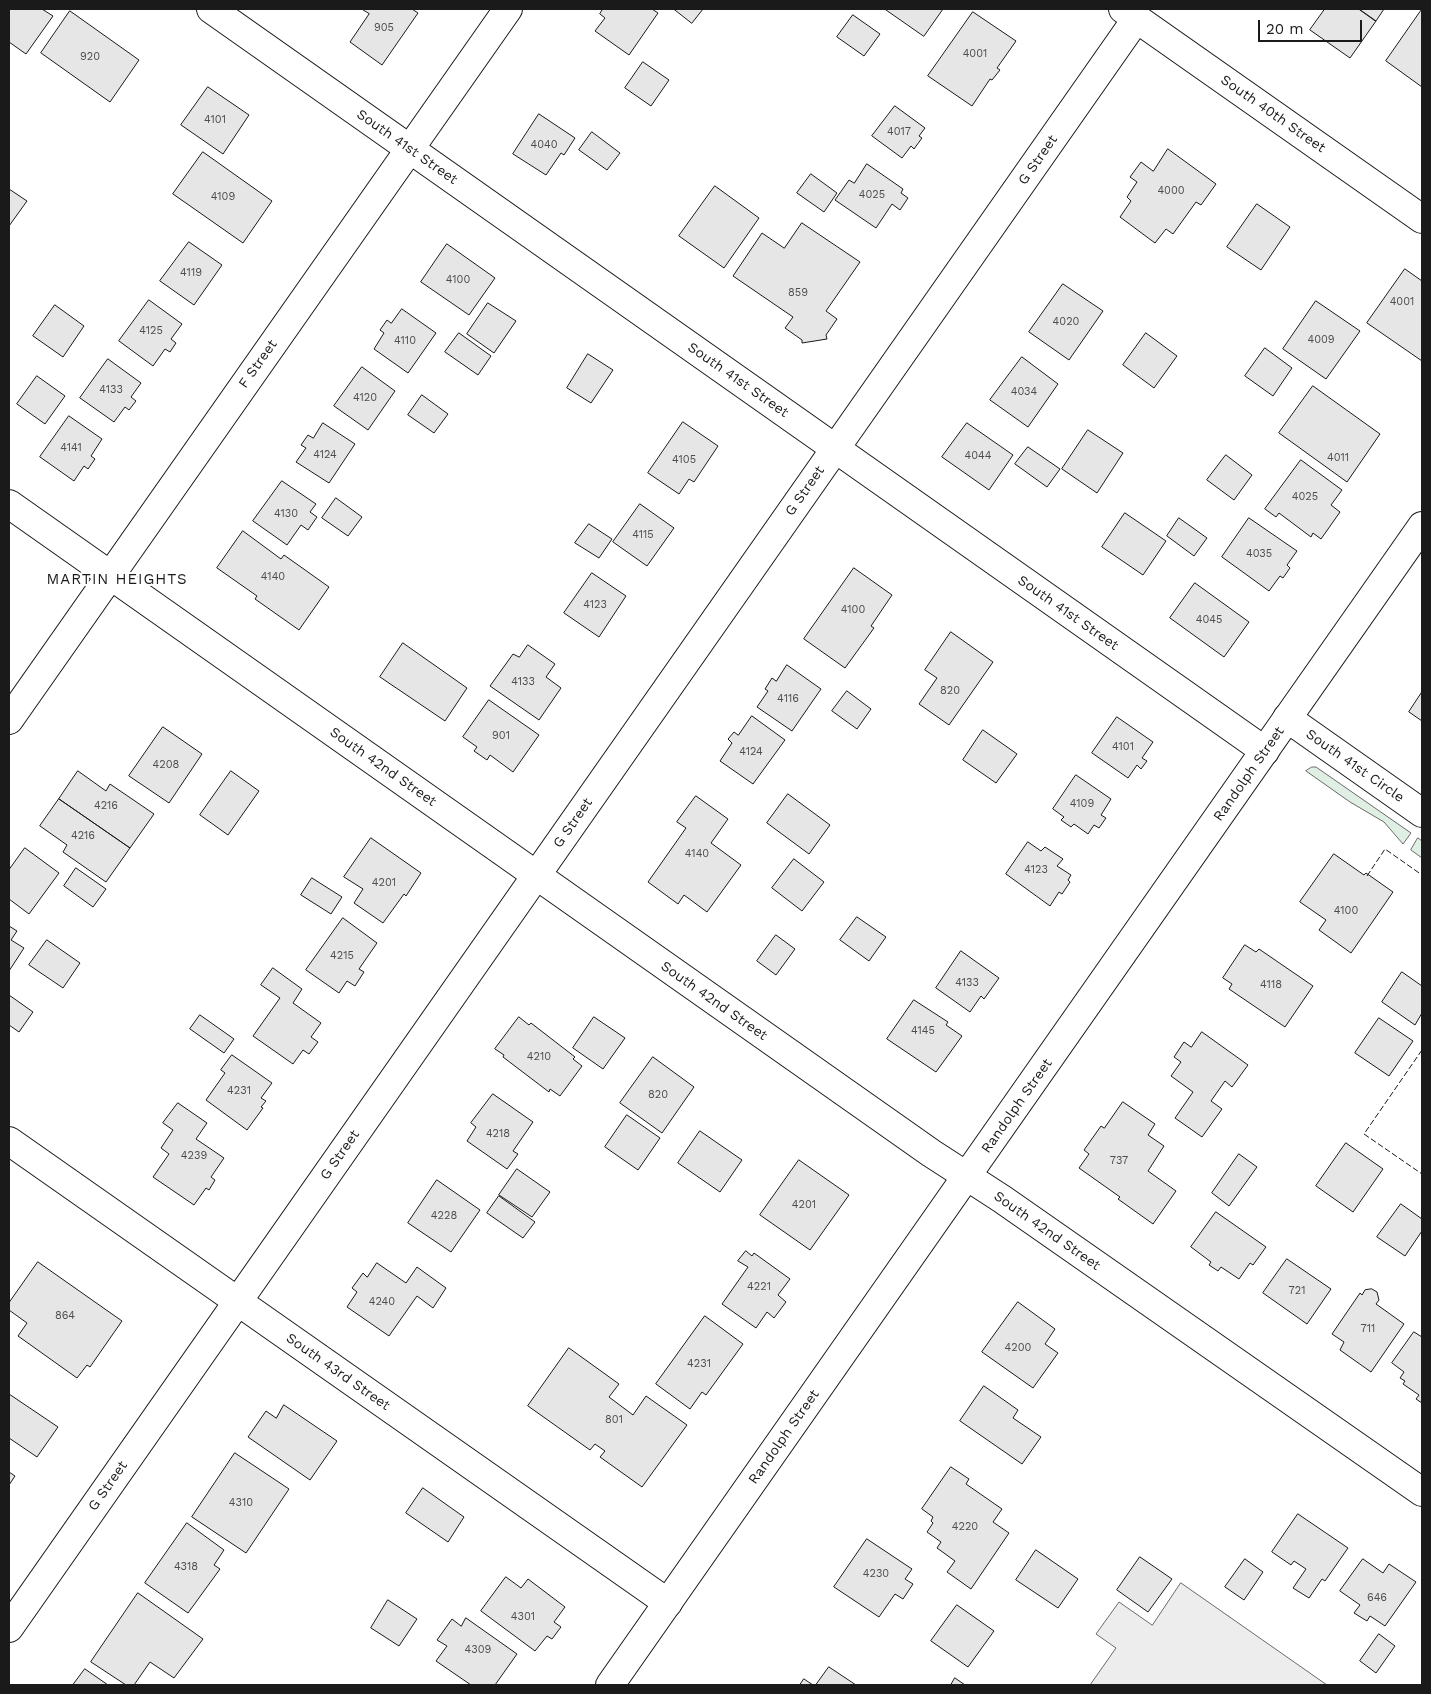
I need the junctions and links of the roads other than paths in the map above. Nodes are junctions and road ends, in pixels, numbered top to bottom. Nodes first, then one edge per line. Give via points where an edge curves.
1 (210, 9) edge
2 (508, 9) edge
3 (1130, 14) edge
4 (410, 149) junction
5 (1422, 219) edge
6 (835, 448) junction
7 (9, 504) edge
8 (1422, 526) edge
9 (110, 576) junction
10 (1287, 718) junction
11 (9, 720) edge
12 (1264, 751) junction
13 (1422, 813) edge
14 (536, 876) junction
15 (9, 1141) edge
16 (967, 1178) junction
17 (237, 1302) junction
18 (1422, 1492) edge
19 (668, 1603) junction
20 (9, 1628) edge
21 (610, 1685) edge

1 - 4 street, South 41st Street
2 - 4 street, F Street
3 - 5 street, South 40th Street
3 - 6 street, G Street
4 - 6 street, South 41st Street
4 - 9 street, F Street
6 - 12 street, South 41st Street
6 - 14 street, G Street
7 - 9 street, South 42nd Street
8 - 10 street, Randolph Street
9 - 11 street, F Street
9 - 14 street, South 42nd Street
10 - 12 street, Randolph Street
10 - 13 street, South 41st Circle
12 - 16 street, Randolph Street
14 - 16 street, South 42nd Street
14 - 17 street, G Street
15 - 17 street, South 43rd Street
16 - 18 street, South 42nd Street via 1002,1199
16 - 19 street, Randolph Street
17 - 19 street, South 43rd Street
17 - 20 street, G Street
19 - 21 street, Randolph Street

